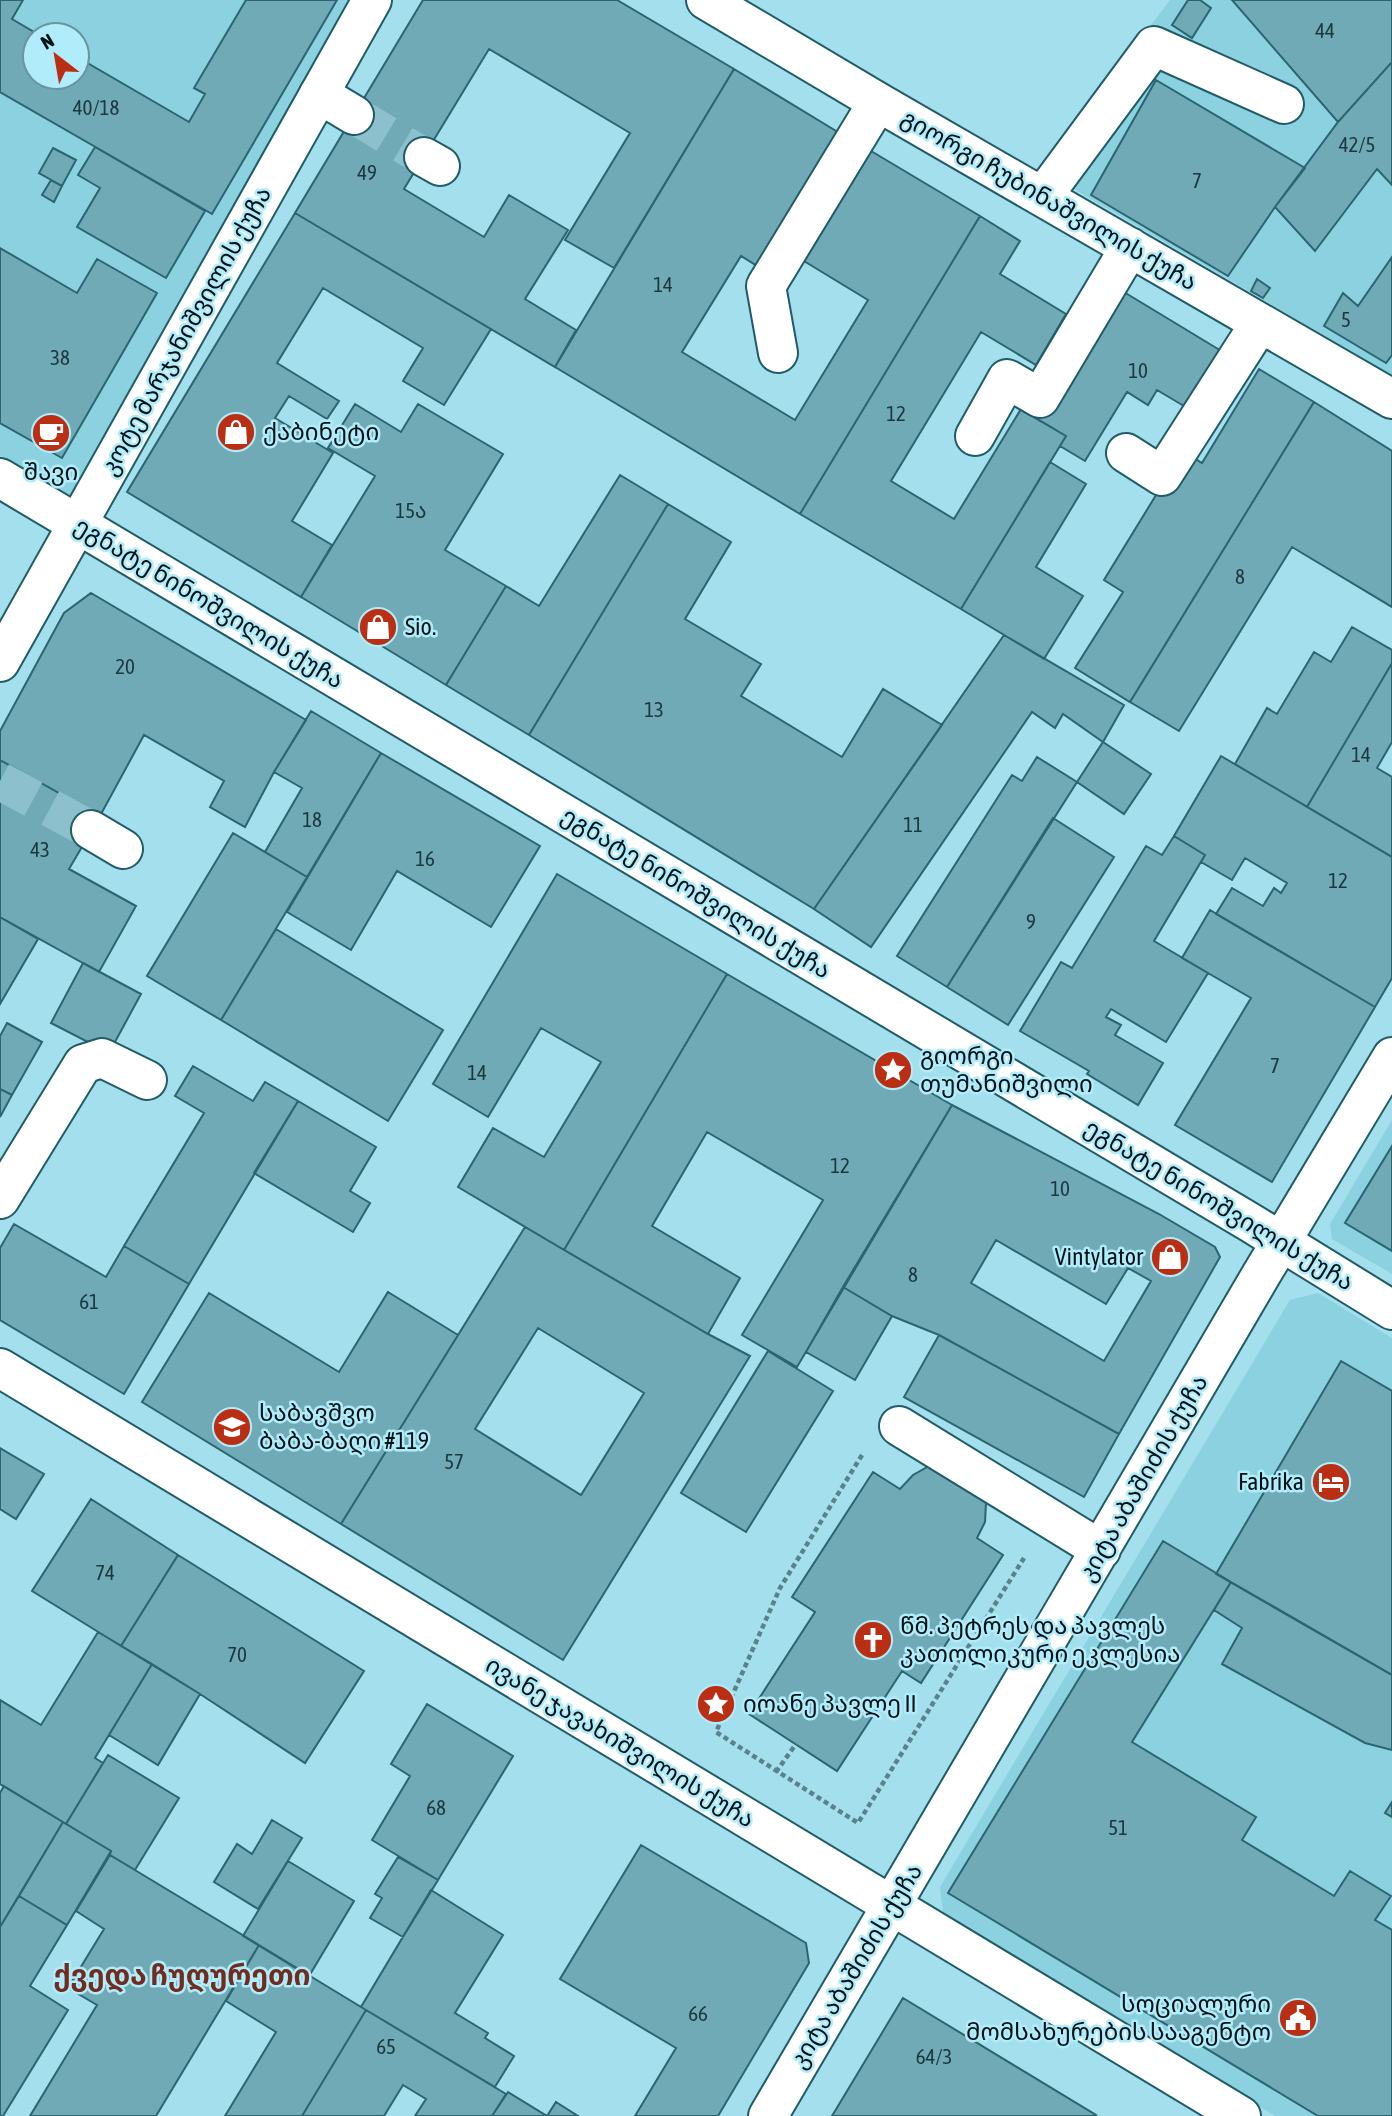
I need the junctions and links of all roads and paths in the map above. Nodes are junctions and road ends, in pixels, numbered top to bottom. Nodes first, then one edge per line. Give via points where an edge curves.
1 (372, 0) edge
2 (706, 0) edge
3 (319, 94) junction
4 (878, 102) junction
5 (1284, 104) dead end
6 (354, 115) tunnel mouth
7 (1043, 196) junction
8 (1130, 247) junction
9 (1260, 323) junction
10 (778, 353) dead end
11 (1392, 399) edge
12 (975, 436) dead end
13 (1126, 453) dead end
14 (0, 478) edge
15 (77, 524) junction
16 (0, 662) edge
17 (1392, 1057) edge
18 (147, 1080) dead end
19 (0, 1199) edge
20 (1282, 1241) junction
21 (1392, 1310) edge
22 (0, 1368) edge
23 (899, 1426) joint
24 (1048, 1518) junction
25 (1101, 1550) junction
26 (796, 1744) dead end
27 (777, 1771) junction
28 (891, 1905) junction
29 (768, 2116) edge
30 (1241, 2116) edge

1 - 3 street, კოტე მარჯანიშვილის ქუჩა
2 - 4 street, გიორგი ჩუბინაშვილის ქუჩა
3 - 6 street
3 - 15 street, კოტე მარჯანიშვილის ქუჩა
4 - 7 street, გიორგი ჩუბინაშვილის ქუჩა
4 - 10 street via 766,286
5 - 7 street via 1154,46
7 - 8 street, გიორგი ჩუბინაშვილის ქუჩა
8 - 9 street, გიორგი ჩუბინაშვილის ქუჩა
8 - 12 street via 1040,398 1007,379
9 - 11 street, გიორგი ჩუბინაშვილის ქუჩა
9 - 13 street via 1162,477
14 - 15 street, ეგნატე ნინოშვილის ქუჩა
15 - 16 street, კოტე მარჯანიშვილის ქუჩა
15 - 20 street, ეგნატე ნინოშვილის ქუჩა
17 - 20 street, კიტა აბაშიძის ქუჩა
18 - 19 street via 102,1058 83,1064
20 - 21 street, ეგნატე ნინოშვილის ქუჩა
20 - 25 street, კიტა აბაშიძის ქუჩა
22 - 28 street, ივანე ჯავახიშვილის ქუჩა
23 - 24 street
23 - 27 path via 863,1455 780,1588 716,1732
24 - 25 street
24 - 27 path via 858,1823
25 - 28 street, კიტა აბაშიძის ქუჩა
26 - 27 path
28 - 29 street, კიტა აბაშიძის ქუჩა
28 - 30 street, ივანე ჯავახიშვილის ქუჩა

